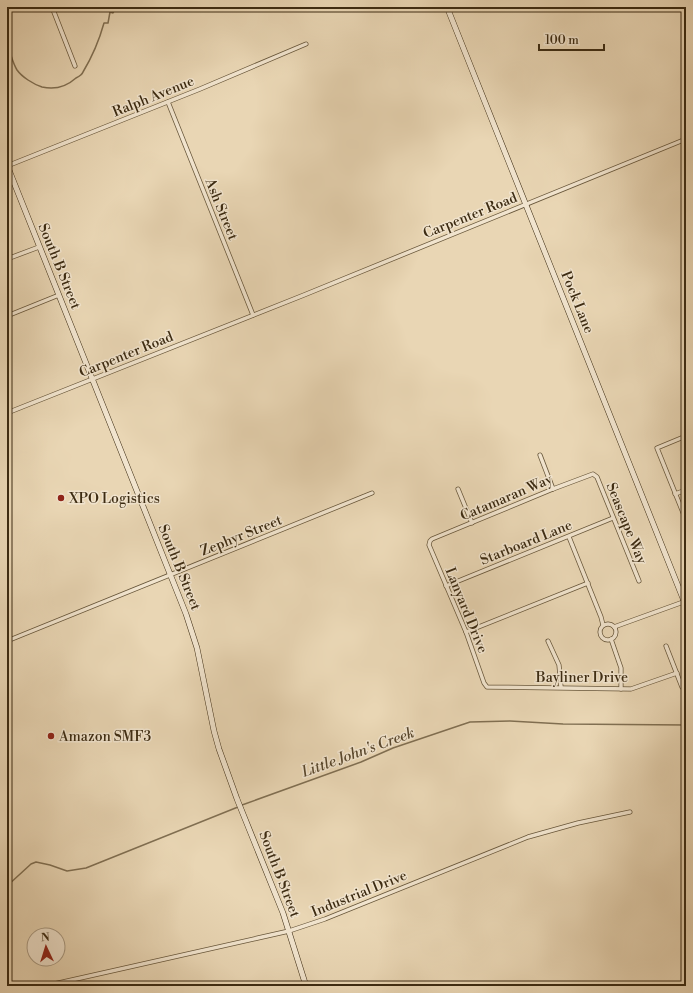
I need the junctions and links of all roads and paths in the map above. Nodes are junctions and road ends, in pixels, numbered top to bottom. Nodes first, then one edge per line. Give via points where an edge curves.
1 (52, 7) edge
2 (447, 7) edge
3 (306, 44) dead end
4 (75, 66) dead end
5 (168, 102) junction
6 (686, 139) edge
7 (7, 165) edge
8 (526, 204) junction
9 (39, 247) junction
10 (7, 259) edge
11 (59, 295) junction
12 (7, 316) edge
13 (253, 316) junction
14 (92, 379) junction
15 (7, 413) edge
16 (686, 436) edge
17 (540, 455) dead end
18 (593, 474) joint
19 (458, 489) dead end
20 (552, 489) junction
21 (686, 490) edge
22 (372, 493) dead end
23 (676, 494) junction
24 (613, 518) junction
25 (686, 520) edge
26 (472, 523) junction
27 (569, 537) junction
28 (429, 543) joint
29 (170, 575) junction
30 (639, 581) dead end
31 (588, 583) junction
32 (446, 586) junction
33 (685, 603) edge
34 (603, 625) junction
35 (614, 627) junction
36 (466, 632) junction
37 (610, 639) junction
38 (7, 641) edge
39 (548, 641) dead end
40 (666, 646) dead end
41 (677, 673) junction
42 (485, 685) joint
43 (682, 687) dead end
44 (561, 688) junction
45 (621, 689) junction
46 (630, 812) dead end
47 (289, 931) junction
48 (45, 986) edge
49 (306, 986) edge

1 - 4 street
2 - 8 street, Pock Lane
3 - 5 street, Ralph Avenue
5 - 7 street, Ralph Avenue
5 - 13 street, Ash Street
6 - 8 street, Carpenter Road
7 - 9 street, South B Street
8 - 13 street, Carpenter Road
8 - 33 street, Pock Lane
9 - 10 street
9 - 11 street, South B Street
11 - 12 street
11 - 14 street, South B Street
13 - 14 street, Carpenter Road
14 - 15 street, Carpenter Road
14 - 29 street, South B Street
16 - 23 street via 657,448
17 - 20 street
18 - 20 street, Catamaran Way
18 - 24 street, Seascape Way via 597,477
19 - 26 street
20 - 26 street, Catamaran Way
21 - 23 street
22 - 29 street, Zephyr Street
23 - 25 street
24 - 27 street, Starboard Lane
24 - 30 street, Seascape Way
26 - 28 street, Catamaran Way via 432,539
27 - 31 street
27 - 32 street, Starboard Lane
28 - 32 street, Lanyard Drive
29 - 38 street, Zephyr Street
29 - 47 street, South B Street via 194,637 219,749
31 - 34 street
31 - 36 street
32 - 36 street, Lanyard Drive
33 - 35 street
34 - 35 street via 611,624
34 - 37 street via 600,629 601,636
35 - 37 street via 615,635
36 - 42 street, Lanyard Drive
37 - 45 street via 621,668
39 - 44 street via 559,666
40 - 41 street
41 - 43 street
41 - 45 street, Bayliner Drive via 636,688
42 - 44 street, Bayliner Drive
44 - 45 street, Bayliner Drive
46 - 47 street, Industrial Drive via 528,837 325,919
47 - 48 street, Industrial Drive
47 - 49 street, South B Street

